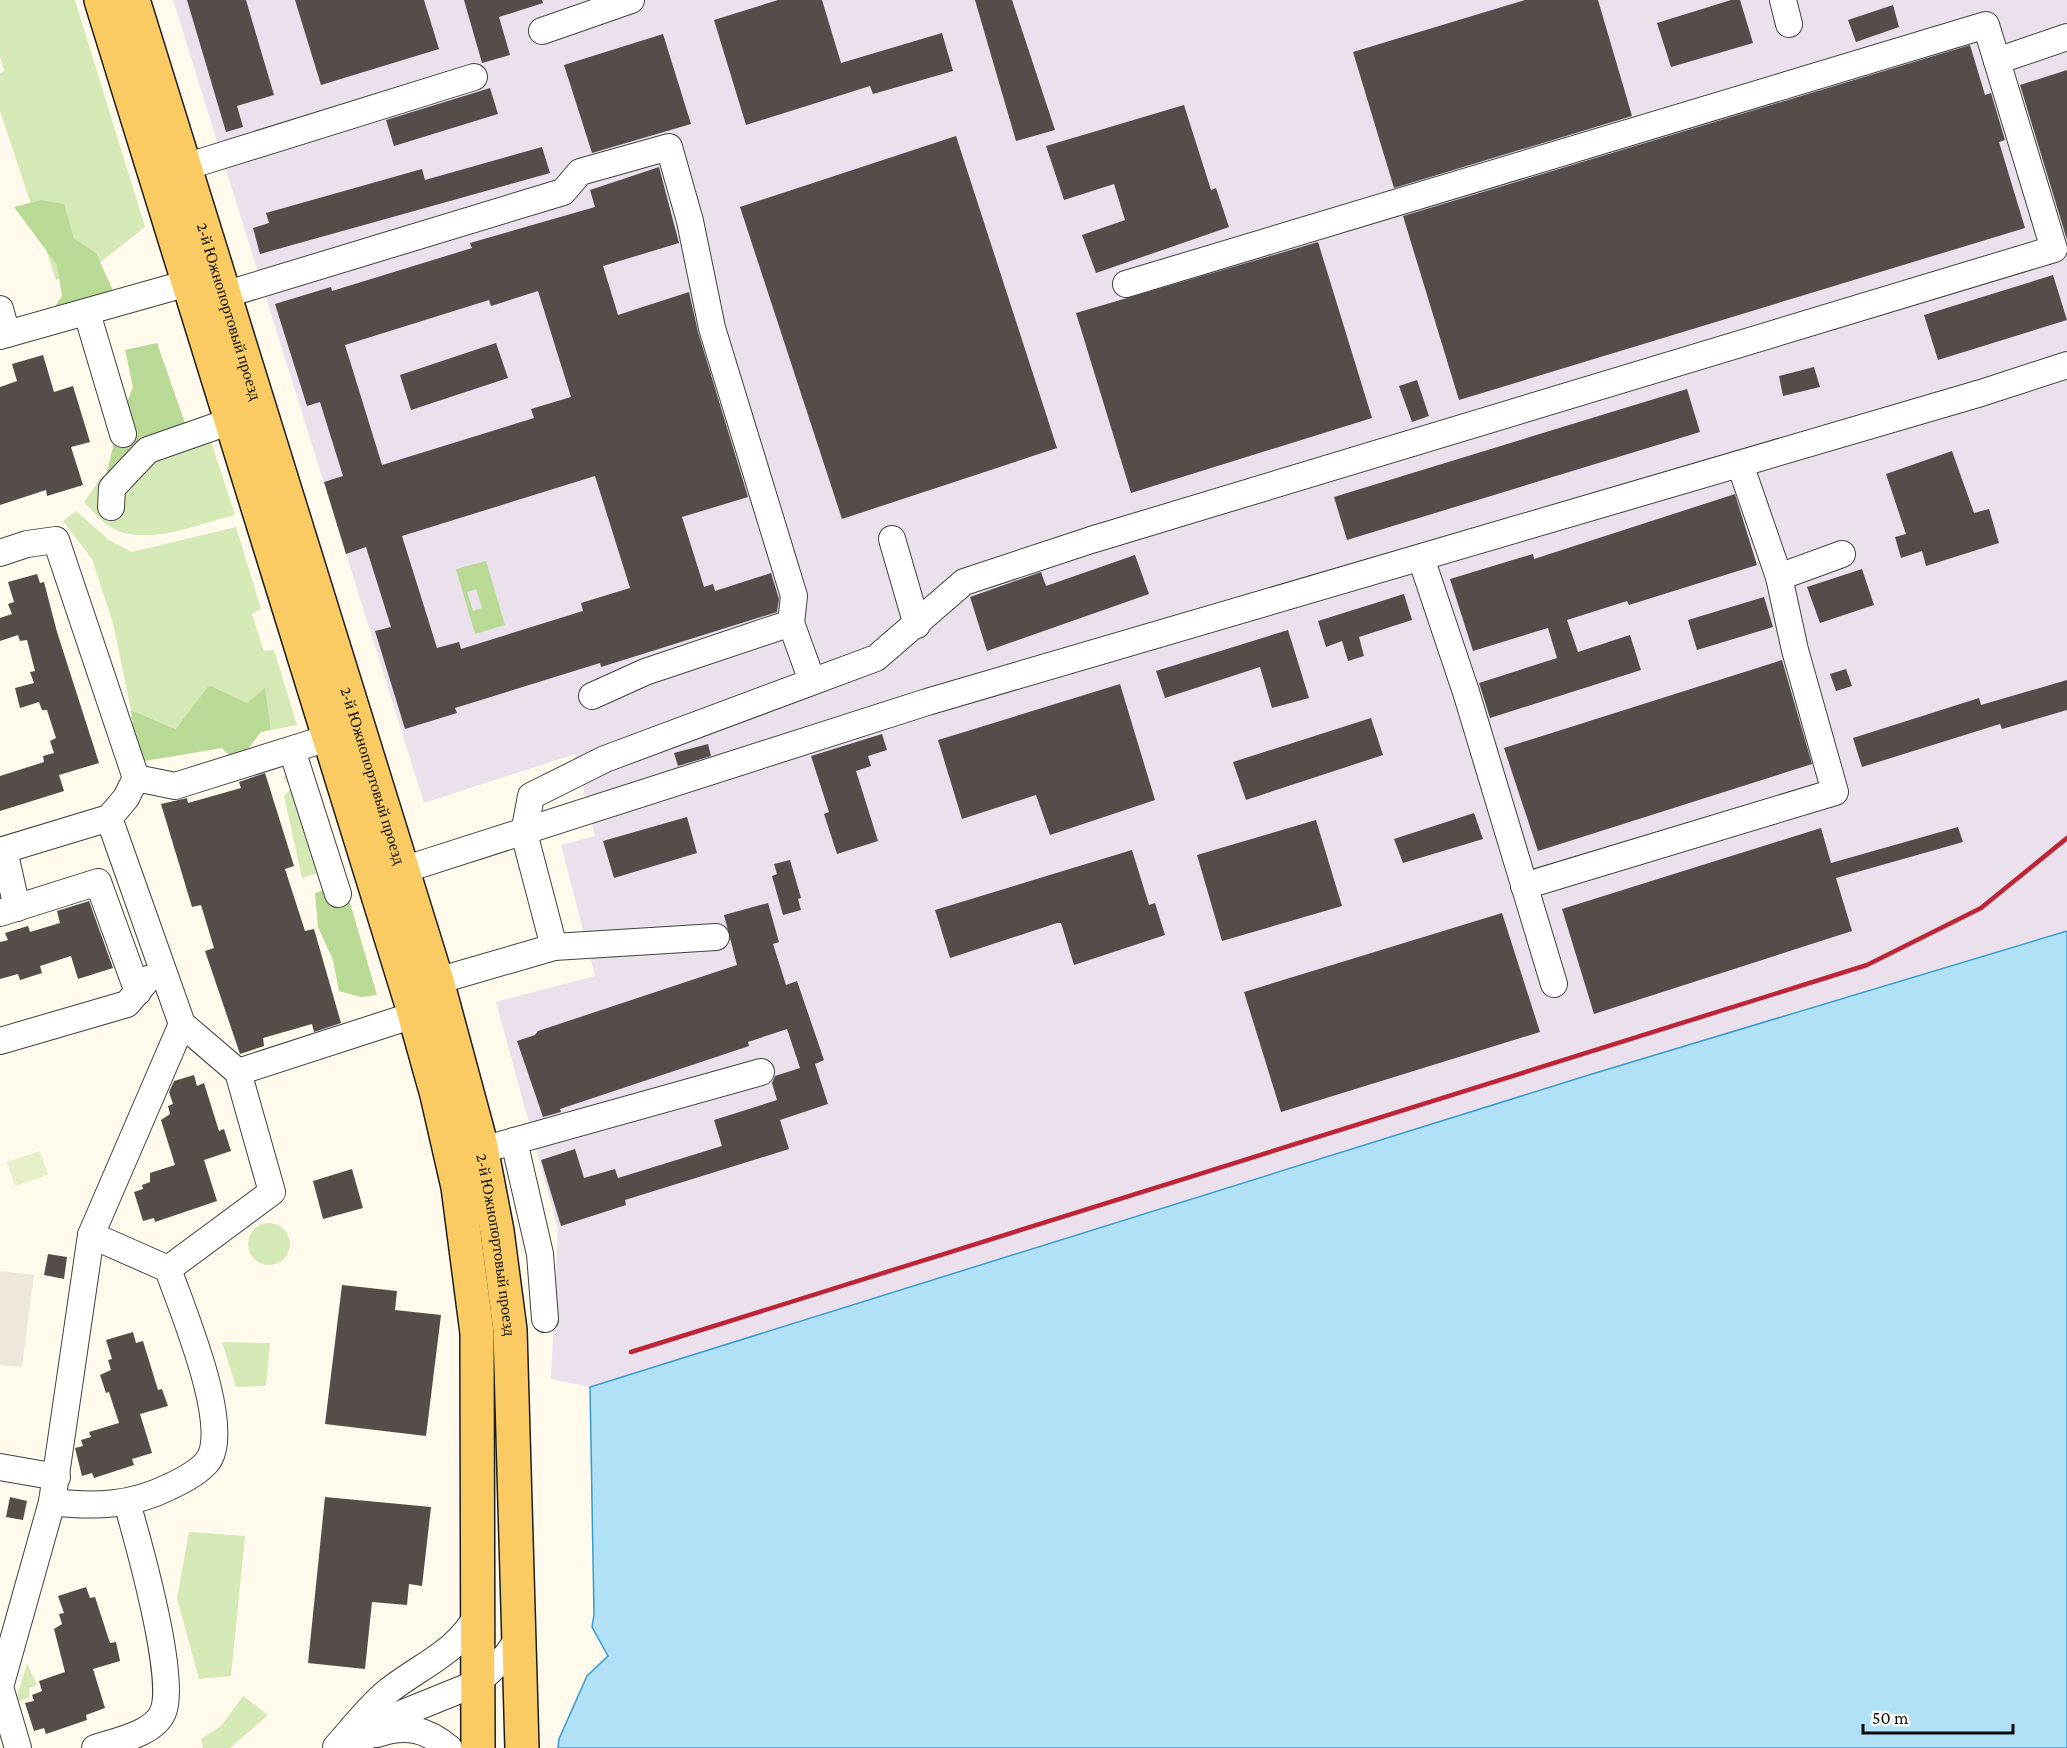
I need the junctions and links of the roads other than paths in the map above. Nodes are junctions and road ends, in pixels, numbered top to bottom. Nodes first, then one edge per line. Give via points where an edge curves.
1 (100, 0) edge
2 (133, 0) edge
3 (631, 0) edge
4 (542, 31) dead end
5 (2067, 37) edge
6 (1997, 61) junction
7 (474, 77) dead end
8 (185, 166) junction
9 (2061, 247) edge
10 (188, 284) junction
11 (1126, 284) dead end
12 (225, 294) junction
13 (0, 309) edge
14 (87, 313) junction
15 (4, 335) edge
16 (2067, 365) edge
17 (231, 421) junction
18 (123, 434) dead end
19 (1740, 464) junction
20 (111, 507) dead end
21 (892, 539) dead end
22 (0, 553) edge
23 (1842, 554) dead end
24 (1421, 558) junction
25 (1779, 577) junction
26 (791, 622) junction
27 (917, 625) junction
28 (812, 681) junction
29 (592, 696) dead end
30 (328, 738) junction
31 (292, 750) junction
32 (136, 778) junction
33 (110, 818) junction
34 (524, 833) junction
35 (2, 850) edge
36 (403, 870) junction
37 (1524, 886) junction
38 (338, 894) dead end
39 (8, 911) edge
40 (716, 937) dead end
41 (554, 947) junction
42 (154, 972) dead end
43 (437, 981) junction
44 (1554, 984) dead end
45 (138, 992) junction
46 (414, 1015) junction
47 (182, 1024) junction
48 (0, 1041) edge
49 (238, 1072) junction
50 (761, 1072) dead end
51 (514, 1141) junction
52 (482, 1150) junction
53 (91, 1235) junction
54 (168, 1269) junction
55 (545, 1319) dead end
56 (0, 1467) edge
57 (55, 1489) junction
58 (127, 1503) junction
59 (517, 1580) junction
60 (478, 1593) junction
61 (519, 1638) junction
62 (477, 1683) junction
63 (349, 1743) edge
64 (18, 1748) edge
65 (95, 1748) edge
66 (449, 1748) edge
67 (478, 1748) edge
68 (522, 1748) edge

1 - 10 main road, 2-й Южнопортовый проезд
2 - 8 main road, 2-й Южнопортовый проезд
3 - 4 street
5 - 6 street
6 - 9 street
6 - 11 street via 1986,25
7 - 8 street
8 - 12 main road, 2-й Южнопортовый проезд
9 - 27 street via 996,571 964,582
10 - 14 street
10 - 17 main road, 2-й Южнопортовый проезд
12 - 26 street via 563,192 580,172 669,147 690,221 712,328 794,596
12 - 36 main road, 2-й Южнопортовый проезд
13 - 15 street
14 - 15 street
14 - 18 street
16 - 19 street
17 - 20 street via 148,450 112,489
17 - 30 main road, 2-й Южнопортовый проезд
19 - 24 street
19 - 25 street
21 - 27 street
22 - 32 street via 56,540
23 - 25 street
24 - 34 street via 927,702
24 - 37 street
25 - 37 street via 1835,792
26 - 28 street
26 - 29 street via 642,662
27 - 28 street via 876,658
28 - 34 street via 605,759 531,796
30 - 31 street
30 - 46 main road, 2-й Южнопортовый проезд
31 - 32 street via 175,786
31 - 38 street
32 - 33 street
33 - 35 street
33 - 47 street
34 - 36 street
34 - 41 street
35 - 39 street
36 - 43 main road, 2-й Южнопортовый проезд
37 - 44 street
39 - 45 street via 98,882
40 - 41 street
41 - 43 street
42 - 45 street
43 - 52 main road, 2-й Южнопортовый проезд
45 - 48 street via 128,1004
46 - 49 street
46 - 60 main road, 2-й Южнопортовый проезд via 458,1187 477,1333
47 - 49 street
47 - 53 street
49 - 54 street via 272,1192
50 - 51 street
51 - 52 street
51 - 55 street via 540,1254
52 - 59 main road, 2-й Южнопортовый проезд via 510,1330
53 - 54 street
53 - 57 street
54 - 58 street via 204,1371 217,1434 207,1462 188,1478
56 - 57 street
57 - 58 street via 86,1506
57 - 64 street via 0,1687
58 - 65 street via 152,1599 166,1681 164,1711 155,1723 139,1732
59 - 60 street via 514,1601 499,1610 490,1610
59 - 61 main road, 2-й Южнопортовый проезд
60 - 62 main road, 2-й Южнопортовый проезд
60 - 63 street via 463,1638 385,1694
61 - 62 street
61 - 68 main road, 2-й Южнопортовый проезд
62 - 63 street via 393,1717
62 - 67 main road, 2-й Южнопортовый проезд
63 - 66 street via 390,1729 421,1730

